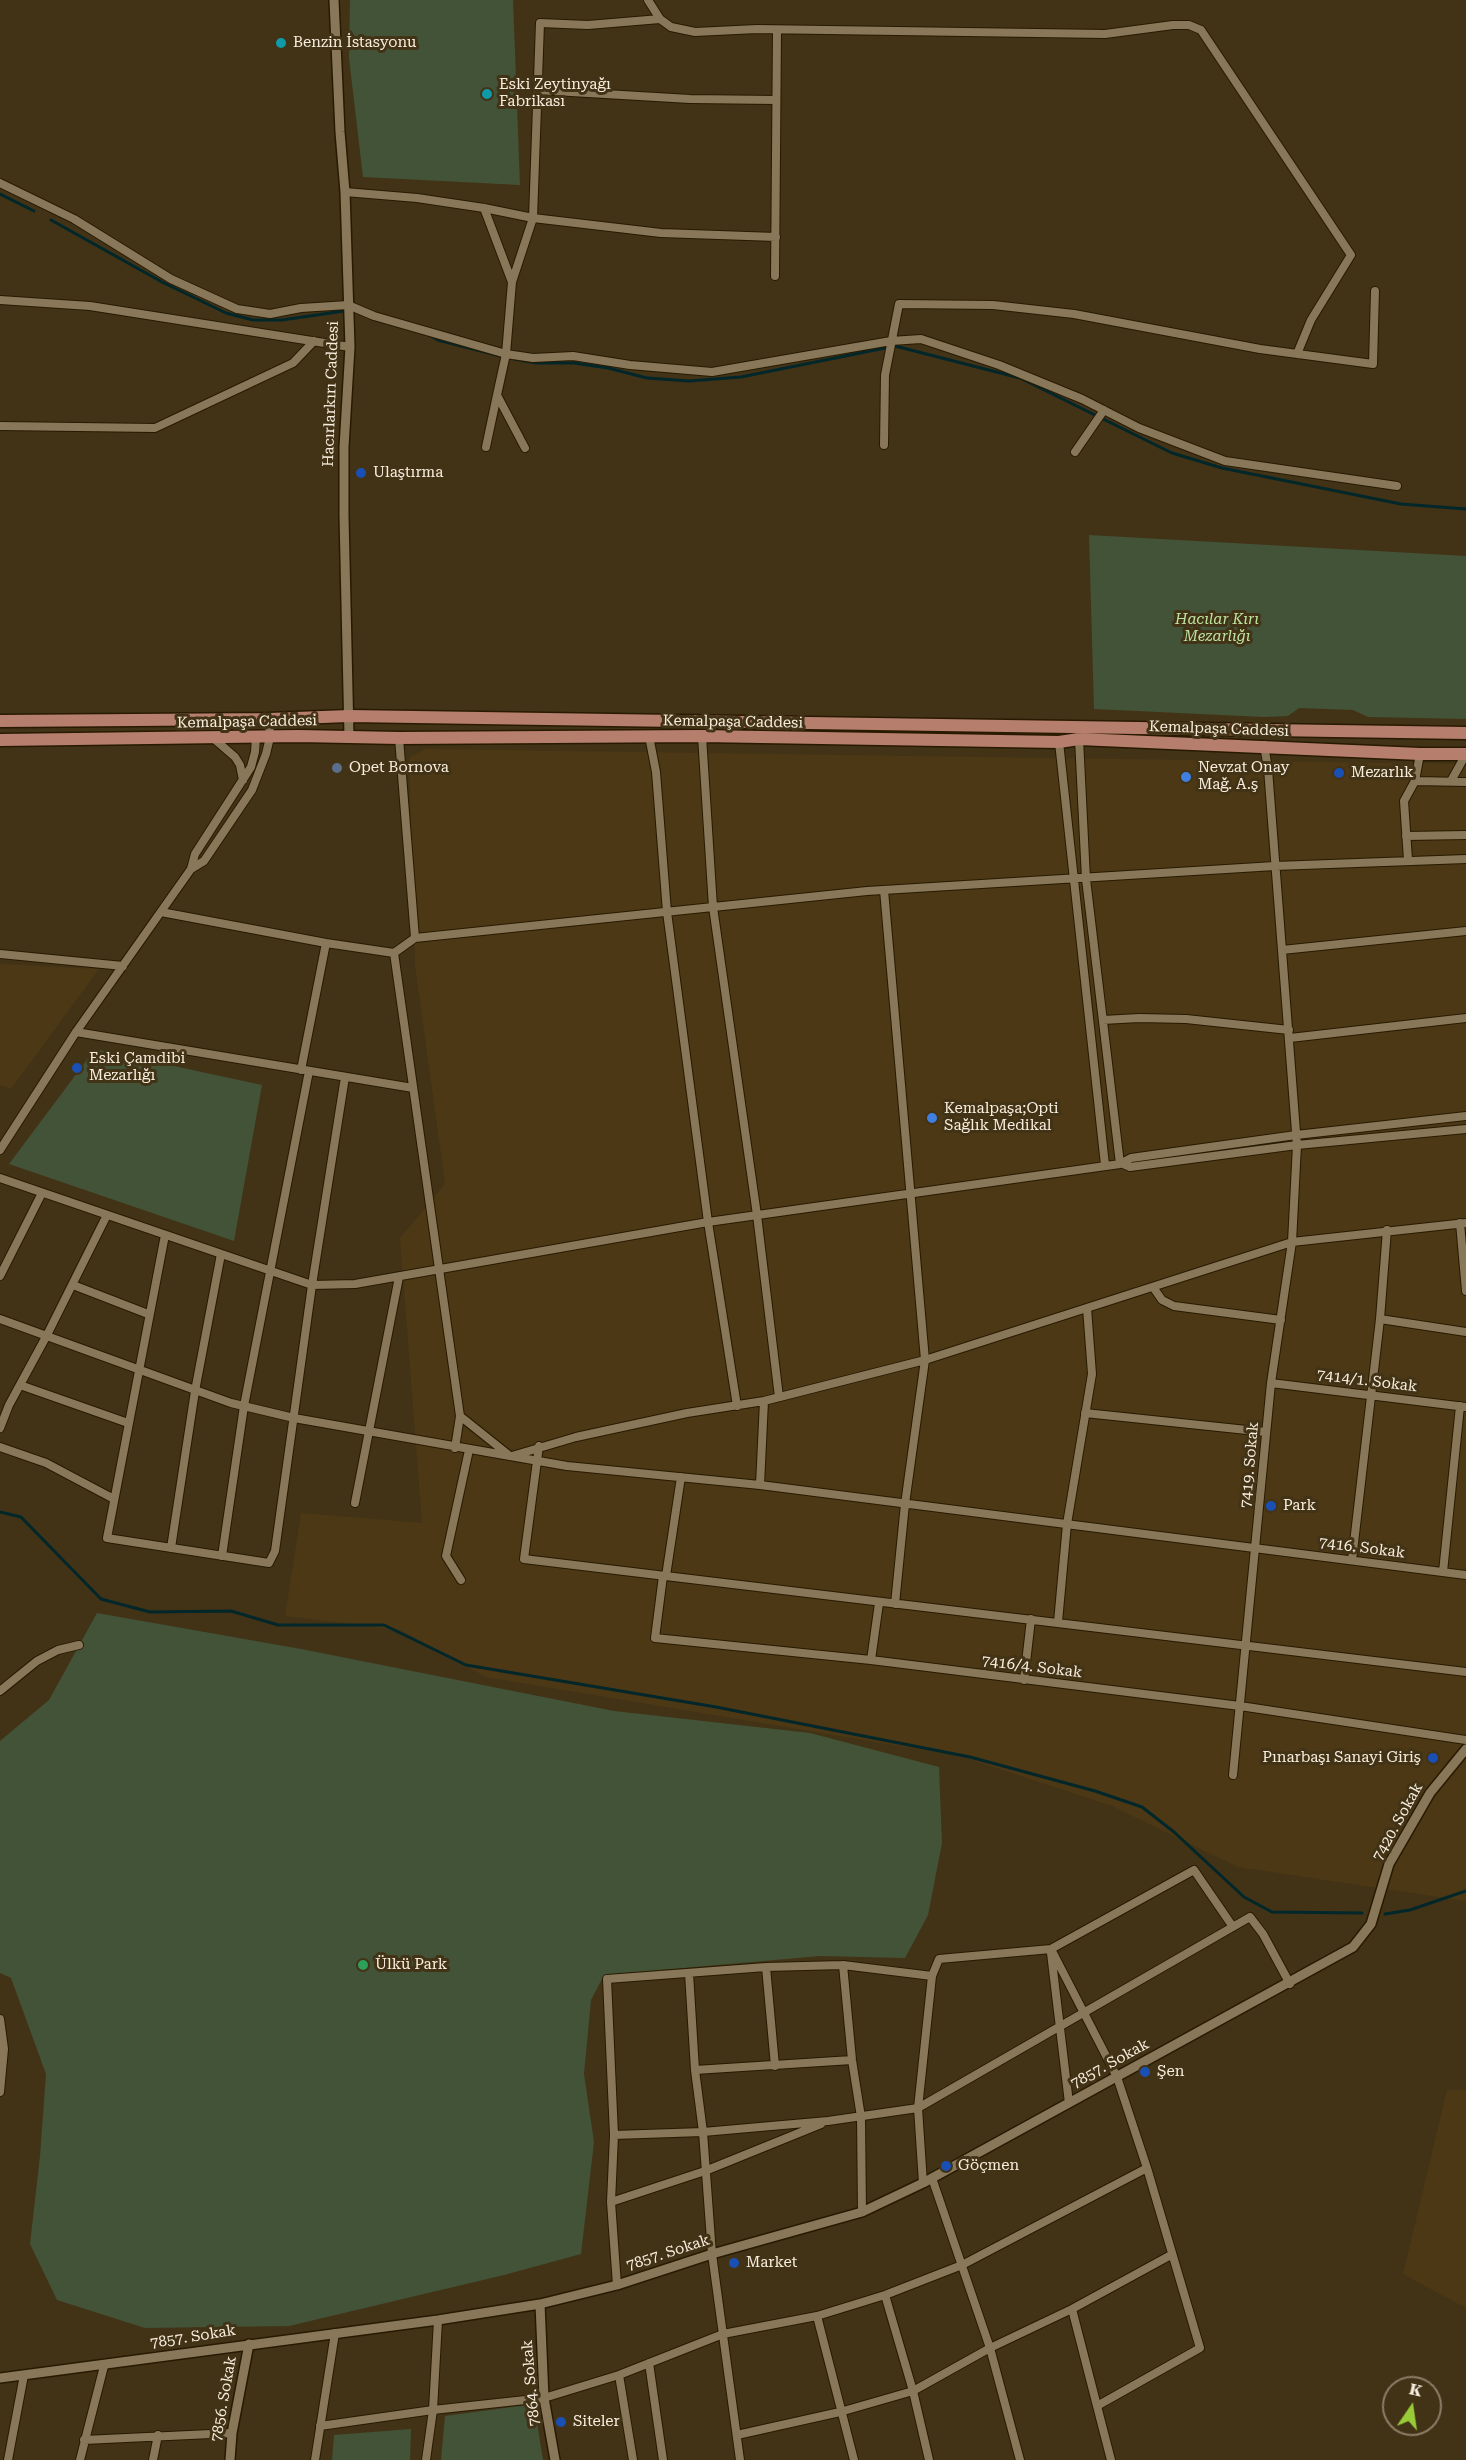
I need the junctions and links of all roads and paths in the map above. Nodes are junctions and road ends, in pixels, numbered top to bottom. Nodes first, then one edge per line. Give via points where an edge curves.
1 (334, 0) edge
2 (648, 0) edge
3 (660, 19) junction
4 (777, 30) junction
5 (537, 90) junction
6 (776, 100) junction
7 (0, 183) edge
8 (345, 192) junction
9 (484, 207) junction
10 (532, 218) junction
11 (776, 237) junction
12 (775, 276) dead end
13 (513, 282) junction
14 (1375, 291) dead end
15 (0, 300) edge
16 (348, 305) junction
17 (314, 341) junction
18 (890, 346) junction
19 (350, 347) junction
20 (506, 354) junction
21 (1297, 354) junction
22 (497, 395) junction
23 (1103, 412) junction
24 (0, 426) edge
25 (884, 445) dead end
26 (486, 447) dead end
27 (525, 448) dead end
28 (1075, 452) dead end
29 (1397, 486) dead end
30 (349, 716) junction
31 (263, 719) junction
32 (0, 721) edge
33 (1466, 733) edge
34 (349, 736) junction
35 (649, 736) junction
36 (702, 736) junction
37 (212, 737) junction
38 (256, 737) junction
39 (270, 737) junction
40 (399, 738) junction
41 (1079, 739) junction
42 (0, 740) edge
43 (1059, 742) junction
44 (1264, 745) junction
45 (1420, 754) junction
46 (1466, 754) edge
47 (243, 780) junction
48 (1415, 781) junction
49 (1451, 781) junction
50 (1466, 782) edge
51 (1466, 835) edge
52 (1406, 836) junction
53 (1466, 859) edge
54 (1408, 860) junction
55 (1275, 866) junction
56 (191, 869) junction
57 (1074, 878) junction
58 (1086, 879) junction
59 (884, 890) junction
60 (713, 907) junction
61 (160, 912) junction
62 (667, 912) junction
63 (1466, 931) edge
64 (415, 938) junction
65 (326, 943) junction
66 (1282, 950) junction
67 (394, 953) junction
68 (0, 954) edge
69 (123, 966) junction
70 (1466, 1018) edge
71 (1103, 1020) junction
72 (76, 1032) junction
73 (1289, 1034) junction
74 (305, 1070) junction
75 (345, 1077) junction
76 (413, 1088) junction
77 (1466, 1116) edge
78 (1466, 1129) edge
79 (1296, 1135) junction
80 (1296, 1144) junction
81 (0, 1150) edge
82 (1121, 1164) junction
83 (1105, 1165) junction
84 (0, 1178) edge
85 (912, 1192) junction
86 (42, 1193) junction
87 (107, 1215) junction
88 (757, 1215) junction
89 (708, 1222) junction
90 (1463, 1223) edge
91 (1387, 1230) junction
92 (165, 1235) junction
93 (1292, 1242) junction
94 (221, 1254) junction
95 (438, 1269) junction
96 (269, 1270) junction
97 (0, 1276) edge
98 (399, 1277) junction
99 (73, 1285) junction
100 (312, 1285) junction
101 (1153, 1287) junction
102 (1466, 1291) edge
103 (1088, 1308) junction
104 (148, 1314) junction
105 (0, 1319) edge
106 (1380, 1319) junction
107 (1281, 1320) junction
108 (1466, 1331) edge
109 (47, 1335) junction
110 (925, 1360) junction
111 (138, 1370) junction
112 (1271, 1383) junction
113 (20, 1385) junction
114 (195, 1391) junction
115 (1370, 1395) junction
116 (779, 1397) junction
117 (764, 1401) junction
118 (244, 1406) junction
119 (737, 1406) junction
120 (1463, 1406) edge
121 (1085, 1413) junction
122 (460, 1416) junction
123 (294, 1418) junction
124 (128, 1423) junction
125 (0, 1428) edge
126 (368, 1432) junction
127 (1266, 1432) junction
128 (539, 1446) junction
129 (0, 1447) edge
130 (455, 1448) junction
131 (469, 1450) junction
132 (510, 1456) junction
133 (537, 1461) junction
134 (681, 1477) junction
135 (760, 1485) junction
136 (114, 1499) junction
137 (355, 1503) dead end
138 (905, 1504) junction
139 (1067, 1524) junction
140 (171, 1548) junction
141 (1255, 1549) junction
142 (222, 1556) junction
143 (1353, 1560) junction
144 (1443, 1572) junction
145 (1466, 1575) edge
146 (665, 1576) junction
147 (461, 1580) dead end
148 (879, 1603) junction
149 (894, 1604) junction
150 (1031, 1619) junction
151 (1058, 1622) junction
152 (79, 1645) dead end
153 (1246, 1647) junction
154 (872, 1660) junction
155 (1466, 1672) edge
156 (1024, 1680) junction
157 (0, 1691) edge
158 (1240, 1706) junction
159 (1466, 1740) edge
160 (1466, 1749) edge
161 (1233, 1775) dead end
162 (1233, 1927) junction
163 (1051, 1948) junction
164 (843, 1965) junction
165 (766, 1967) junction
166 (689, 1973) junction
167 (932, 1976) junction
168 (1290, 1984) junction
169 (1084, 2012) junction
170 (0, 2019) edge
171 (1060, 2027) junction
172 (852, 2060) junction
173 (775, 2066) junction
174 (695, 2070) junction
175 (1117, 2077) junction
176 (1, 2086) edge
177 (1070, 2103) junction
178 (918, 2108) junction
179 (861, 2117) junction
180 (828, 2121) junction
181 (703, 2132) junction
182 (614, 2135) junction
183 (1147, 2168) junction
184 (705, 2171) junction
185 (927, 2181) junction
186 (611, 2202) junction
187 (862, 2212) junction
188 (712, 2254) junction
189 (1171, 2255) junction
190 (962, 2265) junction
191 (617, 2285) junction
192 (885, 2295) junction
193 (540, 2304) junction
194 (1072, 2308) junction
195 (817, 2316) junction
196 (438, 2320) junction
197 (335, 2333) junction
198 (723, 2334) junction
199 (249, 2344) junction
200 (990, 2348) junction
201 (650, 2363) junction
202 (104, 2366) junction
203 (619, 2374) junction
204 (24, 2375) junction
205 (0, 2378) edge
206 (913, 2391) junction
207 (544, 2398) junction
208 (1097, 2406) junction
209 (433, 2410) junction
210 (840, 2412) junction
211 (320, 2426) junction
212 (232, 2433) junction
213 (158, 2435) junction
214 (737, 2435) junction
215 (84, 2440) junction
216 (8, 2460) edge
217 (80, 2460) edge
218 (153, 2460) edge
219 (230, 2460) edge
220 (315, 2460) edge
221 (426, 2460) edge
222 (555, 2460) edge
223 (633, 2460) edge
224 (663, 2460) edge
225 (740, 2460) edge
226 (854, 2460) edge
227 (930, 2460) edge
228 (1020, 2460) edge
229 (1111, 2460) edge

1 - 8 street, Hacırlarkırı Caddesi
2 - 3 street
3 - 4 street via 671,27 695,32
3 - 5 street via 588,26 540,23
4 - 6 street
4 - 21 street via 1105,34 1189,25 1201,30 1351,255 1311,320
5 - 6 street
5 - 10 street
6 - 11 street
7 - 16 street via 74,219 171,279 237,309 270,314
8 - 9 street
8 - 16 street, Hacırlarkırı Caddesi
9 - 10 street
9 - 13 street
10 - 11 street via 660,233
10 - 13 street
11 - 12 street
13 - 20 street
14 - 21 street via 1373,364
15 - 17 street via 90,306
16 - 19 street, Hacırlarkırı Caddesi
16 - 20 street
17 - 19 street
17 - 24 street via 293,363 155,428
18 - 20 street via 712,372 573,356 533,358
18 - 21 street via 899,304 993,305 1074,314
18 - 23 street via 921,339 999,365
18 - 25 street via 885,375
19 - 30 street, Hacırlarkırı Caddesi via 344,459
20 - 22 street
22 - 26 street
22 - 27 street
23 - 28 street
23 - 29 street via 1226,461
30 - 31 main road, Kemalpaşa Caddesi
30 - 33 main road, Kemalpaşa Caddesi
30 - 34 street, Hacırlarkırı Caddesi
31 - 32 main road, Kemalpaşa Caddesi
31 - 38 main road
31 - 39 street
34 - 39 main road, Kemalpaşa Caddesi
34 - 40 main road, Kemalpaşa Caddesi
35 - 36 main road, Kemalpaşa Caddesi
35 - 40 main road, Kemalpaşa Caddesi
35 - 62 street via 656,772
36 - 43 main road, Kemalpaşa Caddesi
36 - 60 street
37 - 38 main road, Kemalpaşa Caddesi
37 - 42 main road, Kemalpaşa Caddesi
37 - 47 street via 235,757
38 - 39 main road, Kemalpaşa Caddesi
38 - 47 street via 255,752
39 - 56 street via 262,770 252,790 204,861
40 - 64 street
41 - 43 main road, Kemalpaşa Caddesi
41 - 44 main road, Kemalpaşa Caddesi
41 - 58 street
43 - 57 street
44 - 45 main road, Kemalpaşa Caddesi
44 - 55 street, 7419. Sokak
45 - 46 main road, Kemalpaşa Caddesi
45 - 48 street
46 - 49 street
47 - 56 street via 195,854
48 - 49 street
48 - 52 street via 1404,801
49 - 50 street
51 - 52 street
52 - 54 street
53 - 54 street
54 - 55 street
55 - 58 street
55 - 66 street, 7419. Sokak
56 - 61 street
57 - 58 street
57 - 59 street
57 - 83 street
58 - 71 street
59 - 60 street
59 - 85 street
60 - 62 street
60 - 88 street
61 - 65 street
61 - 69 street
62 - 64 street
62 - 89 street
63 - 66 street
64 - 67 street
65 - 67 street
65 - 74 street
66 - 73 street, 7419. Sokak
67 - 76 street
68 - 69 street
69 - 72 street
70 - 73 street
71 - 73 street via 1186,1019
71 - 82 street
72 - 74 street
72 - 81 street
73 - 79 street, 7419. Sokak
74 - 75 street
74 - 96 street
75 - 76 street
75 - 100 street
76 - 95 street
77 - 79 street
78 - 80 street
79 - 80 street, 7419. Sokak
79 - 82 street via 1131,1158
80 - 82 street via 1130,1167
80 - 93 street, 7419. Sokak
82 - 83 street
83 - 85 street
84 - 86 street
85 - 88 street
85 - 110 street
86 - 87 street
86 - 97 street
87 - 92 street
87 - 99 street
88 - 89 street
88 - 116 street
89 - 95 street
89 - 119 street
90 - 91 street
90 - 102 street
91 - 93 street
91 - 106 street
92 - 94 street
92 - 104 street
93 - 101 street
93 - 107 street, 7419. Sokak
94 - 96 street
94 - 114 street
95 - 98 street
95 - 122 street
96 - 100 street
96 - 118 street
98 - 100 street
98 - 126 street
99 - 104 street
99 - 109 street
100 - 123 street
101 - 103 street
101 - 107 street via 1162,1300 1174,1306
103 - 110 street
103 - 121 street via 1092,1374
104 - 111 street
105 - 109 street, 7416. Sokak
106 - 108 street
106 - 115 street
107 - 112 street, 7419. Sokak
109 - 111 street, 7416. Sokak
109 - 113 street
110 - 116 street
110 - 138 street
111 - 114 street, 7416. Sokak
111 - 124 street
112 - 115 street, 7414/1. Sokak
112 - 127 street, 7419. Sokak
113 - 124 street
113 - 125 street
114 - 118 street, 7416. Sokak
114 - 140 street
115 - 120 street, 7414/1. Sokak
115 - 143 street
116 - 117 street
117 - 119 street
117 - 135 street
118 - 123 street, 7416. Sokak
118 - 142 street
119 - 128 street via 687,1413
120 - 144 street
121 - 127 street
121 - 139 street
122 - 130 street
122 - 132 street
123 - 126 street, 7416. Sokak
123 - 142 street via 275,1551 269,1563
124 - 136 street
126 - 130 street, 7416. Sokak
126 - 137 street
127 - 141 street, 7419. Sokak
128 - 132 street
128 - 133 street
129 - 136 street via 46,1463
130 - 131 street, 7416. Sokak
131 - 132 street, 7416. Sokak
131 - 147 street via 446,1556
132 - 133 street, 7416. Sokak
133 - 134 street, 7416. Sokak
133 - 146 street via 524,1559
134 - 135 street, 7416. Sokak
134 - 146 street
135 - 138 street, 7416. Sokak
136 - 140 street via 107,1538
138 - 139 street, 7416. Sokak
138 - 149 street
139 - 141 street, 7416. Sokak
139 - 151 street
140 - 142 street
141 - 143 street, 7416. Sokak
141 - 153 street, 7419. Sokak
143 - 144 street, 7416. Sokak
144 - 145 street, 7416. Sokak
146 - 148 street
146 - 154 street, 7416/4. Sokak via 655,1638
148 - 149 street
148 - 154 street
149 - 150 street
150 - 151 street
150 - 156 street
151 - 153 street
152 - 157 street via 37,1661
153 - 155 street
153 - 158 street, 7419. Sokak
154 - 156 street, 7416/4. Sokak
156 - 158 street, 7416/4. Sokak
158 - 159 street, 7416/4. Sokak
158 - 161 street, 7419. Sokak
160 - 168 street, 7420. Sokak via 1430,1793 1389,1864 1371,1924 1353,1947
162 - 163 street via 1194,1870
162 - 168 street via 1250,1917
162 - 169 street
163 - 167 street via 939,1959
163 - 169 street
163 - 171 street
164 - 165 street
164 - 167 street
164 - 172 street
165 - 166 street
165 - 173 street
166 - 174 street
166 - 182 street via 607,1979
167 - 178 street
168 - 175 street, 7857. Sokak
169 - 171 street
169 - 175 street
170 - 176 street via 4,2049
171 - 177 street
171 - 178 street
172 - 173 street
172 - 179 street
173 - 174 street
174 - 181 street
175 - 177 street, 7857. Sokak
175 - 183 street
177 - 185 street, 7857. Sokak
178 - 179 street
178 - 185 street
179 - 180 street
179 - 187 street
180 - 181 street
180 - 184 street
181 - 182 street
181 - 184 street
182 - 186 street
183 - 189 street
183 - 190 street
184 - 186 street
184 - 188 street
185 - 187 street, 7857. Sokak
185 - 190 street
186 - 191 street
187 - 188 street, 7857. Sokak
188 - 191 street, 7857. Sokak
188 - 198 street
189 - 194 street
189 - 208 street via 1200,2348
190 - 192 street
190 - 200 street
191 - 193 street, 7857. Sokak
192 - 195 street
192 - 206 street
193 - 196 street, 7857. Sokak
193 - 207 street, 7864. Sokak
194 - 200 street
194 - 208 street
195 - 198 street
195 - 210 street
196 - 197 street, 7857. Sokak
196 - 209 street
197 - 199 street, 7857. Sokak
197 - 211 street
198 - 201 street
198 - 214 street
199 - 202 street, 7857. Sokak
199 - 212 street, 7856. Sokak
200 - 206 street
200 - 228 street
201 - 203 street
201 - 224 street
202 - 204 street, 7857. Sokak
202 - 215 street
203 - 207 street
203 - 223 street
204 - 205 street, 7857. Sokak
204 - 216 street
206 - 210 street
206 - 227 street
207 - 209 street
207 - 222 street, 7864. Sokak
208 - 229 street
209 - 211 street
209 - 221 street
210 - 214 street
210 - 226 street
211 - 220 street
212 - 213 street
212 - 219 street, 7856. Sokak
213 - 215 street
213 - 218 street
214 - 225 street
215 - 217 street

